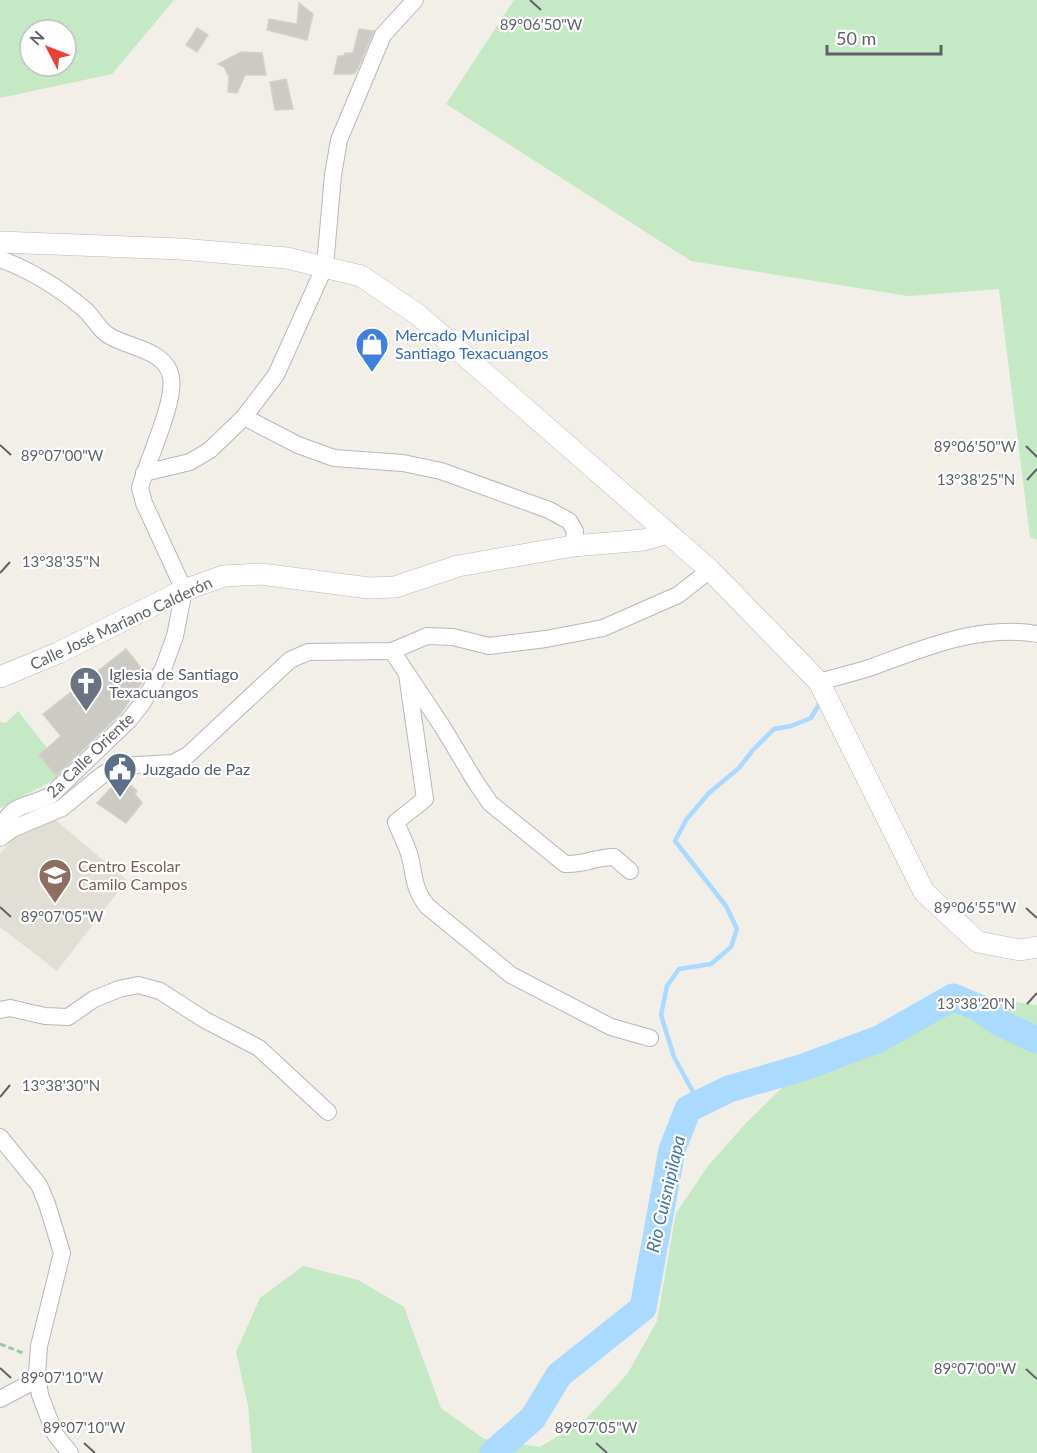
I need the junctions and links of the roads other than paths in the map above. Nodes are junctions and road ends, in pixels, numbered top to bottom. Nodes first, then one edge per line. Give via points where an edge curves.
1 (415, 0) edge
2 (0, 242) edge
3 (0, 259) edge
4 (325, 266) junction
5 (244, 417) junction
6 (144, 473) junction
7 (668, 533) junction
8 (573, 546) junction
9 (710, 570) junction
10 (184, 590) junction
11 (1037, 634) edge
12 (392, 651) junction
13 (407, 674) junction
14 (0, 677) edge
15 (819, 682) junction
16 (0, 832) edge
17 (0, 838) edge
18 (630, 871) dead end
19 (1037, 947) edge
20 (0, 1010) edge
21 (650, 1038) dead end
22 (328, 1112) dead end
23 (0, 1137) edge
24 (38, 1379) junction
25 (0, 1399) edge
26 (70, 1453) edge

1 - 4 street via 383,35 339,140
2 - 4 street via 181,249 287,258
3 - 6 street via 44,280 85,309 107,335 152,354 165,364 171,377 170,395
4 - 5 street via 276,375
4 - 7 street via 361,276 417,314
5 - 6 street via 210,450 190,462
5 - 8 street via 298,445 334,458 403,463 441,471 549,510 569,521 575,531
6 - 10 street via 140,488 144,503
7 - 8 street, Calle José Mariano Calderón via 644,540
7 - 9 street
8 - 10 street, Calle José Mariano Calderón via 458,566 395,587 369,588 261,574 224,576
9 - 12 street via 678,595 603,628 489,645 427,636
9 - 15 street
10 - 14 street, Calle José Mariano Calderón
10 - 16 street, 2a Calle Oriente via 175,636 163,669 141,705 51,795 16,808 6,816
11 - 15 street via 1018,631 957,639
12 - 13 street
12 - 17 street via 308,652 290,660 188,755 173,763 119,766 62,808
13 - 18 street via 490,803 513,824 564,864 579,865 614,857
13 - 21 street via 425,799 396,822 410,857 418,894 427,906 511,975 611,1027
15 - 19 street via 924,892 978,942 1020,950
20 - 22 street via 10,1008 68,1017 94,999 119,989 138,985 160,991 259,1048
23 - 24 street via 39,1185 62,1253 39,1346
24 - 25 street
24 - 26 street via 55,1434

